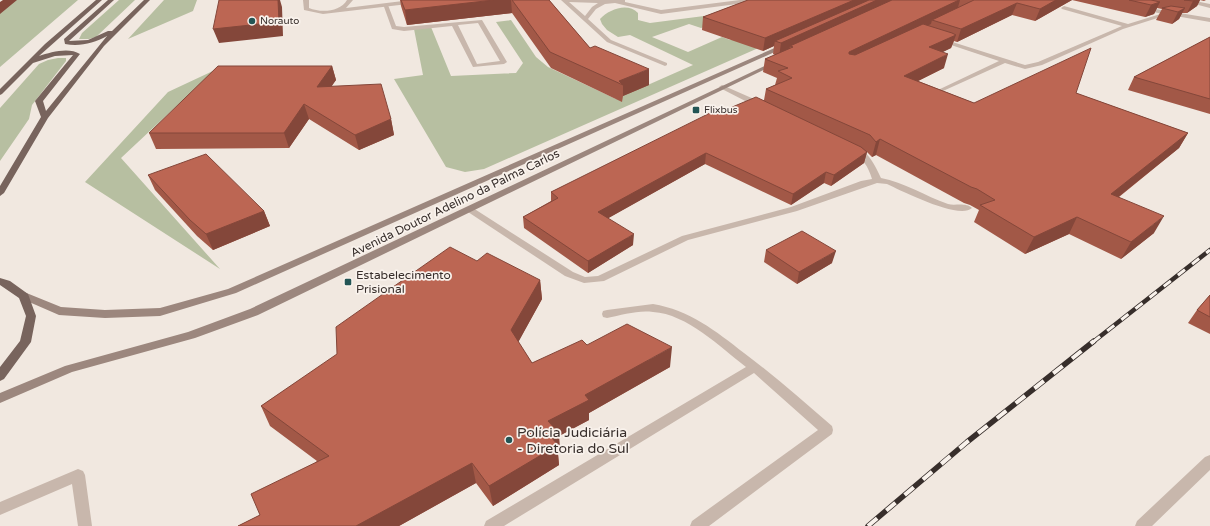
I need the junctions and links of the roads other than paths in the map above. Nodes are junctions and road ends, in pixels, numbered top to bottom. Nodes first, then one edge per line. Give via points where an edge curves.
1 (98, 0) edge
2 (111, 0) edge
3 (147, 0) edge
4 (306, 0) edge
5 (425, 0) edge
6 (564, 0) edge
7 (641, 0) edge
8 (752, 0) edge
9 (1182, 0) edge
10 (350, 1) edge
11 (604, 2) junction
12 (617, 2) junction
13 (385, 5) junction
14 (1210, 6) edge
15 (368, 7) junction
16 (1137, 7) dead end
17 (1064, 8) dead end
18 (331, 11) junction
19 (1167, 14) junction
20 (1204, 14) dead end
21 (1197, 17) junction
22 (584, 19) junction
23 (1210, 20) edge
24 (121, 24) junction
25 (454, 24) junction
26 (1129, 26) junction
27 (932, 37) edge
28 (792, 42) edge
29 (786, 57) edge
30 (1003, 61) junction
31 (665, 64) dead end
32 (23, 68) junction
33 (722, 87) junction
34 (941, 90) edge
35 (0, 93) edge
36 (767, 109) edge
37 (45, 117) junction
38 (850, 148) edge
39 (877, 180) junction
40 (0, 193) edge
41 (967, 208) dead end
42 (470, 210) junction
43 (0, 272) edge
44 (3, 282) edge
45 (24, 296) junction
46 (607, 314) dead end
47 (755, 367) junction
48 (0, 376) edge
49 (0, 398) edge
50 (1210, 461) edge
51 (0, 509) edge
52 (85, 526) edge
53 (491, 526) edge
54 (697, 526) edge
55 (1142, 526) edge

1 - 32 main road
2 - 24 main road via 66,40 67,43 88,42 107,34
3 - 24 main road
4 - 18 street via 306,8 311,12
5 - 13 street
6 - 11 street
6 - 22 street
7 - 12 street
8 - 12 street via 662,12
9 - 14 street
10 - 15 street via 358,6
10 - 18 street via 347,5
11 - 12 street
11 - 22 street
13 - 15 street
13 - 25 street via 394,28
15 - 18 street
16 - 19 street
17 - 26 street
19 - 21 street
19 - 26 street
20 - 21 street
21 - 23 street
22 - 31 street via 609,41
24 - 37 main road
25 - 25 street via 475,66 504,62 480,21
26 - 30 street via 1040,64 1025,67
27 - 30 street
28 - 45 main road, Avenida Doutor Adelino da Palma Carlos via 232,291 160,312 105,314 59,311
29 - 33 main road, Avenida Doutor Adelino da Palma Carlos
30 - 34 street
32 - 35 main road
32 - 37 main road via 42,57 70,52 77,54 39,100
33 - 36 street
33 - 42 main road, Avenida Doutor Adelino da Palma Carlos
37 - 40 main road
38 - 39 street via 866,157
39 - 41 street via 889,182 948,207
39 - 42 street via 864,182 794,209 685,238 600,279 584,280 569,274
42 - 49 main road, Avenida Doutor Adelino da Palma Carlos via 254,312 191,335 69,369
43 - 44 main road
44 - 45 main road
45 - 48 main road via 31,316 25,342
46 - 47 street via 652,308 673,311 695,323
47 - 53 street
47 - 54 street via 827,430
50 - 55 street
51 - 52 street via 78,475

